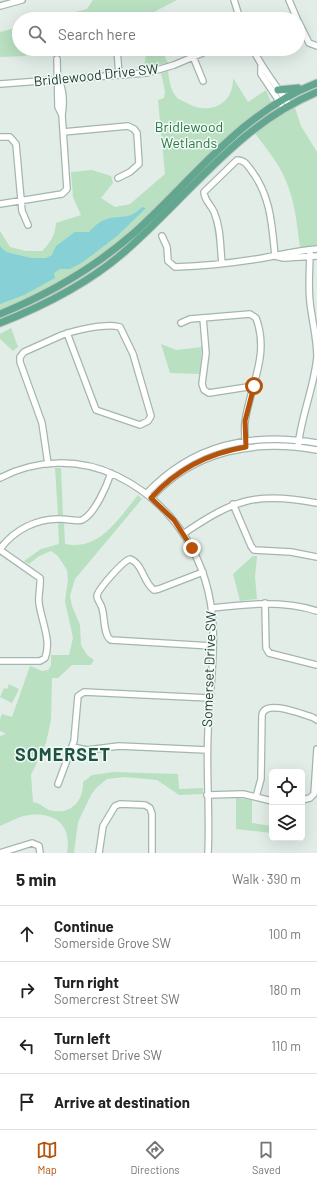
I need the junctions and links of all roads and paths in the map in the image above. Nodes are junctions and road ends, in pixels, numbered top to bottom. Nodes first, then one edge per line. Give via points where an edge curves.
1 (22, 0) edge
2 (234, 0) edge
3 (289, 0) edge
4 (0, 6) edge
5 (238, 12) edge
6 (294, 12) edge
7 (305, 35) edge
8 (317, 46) edge
9 (118, 56) edge
10 (256, 56) edge
11 (193, 57) joint
12 (57, 58) dead end
13 (261, 67) junction
14 (119, 75) junction
15 (59, 81) junction
16 (204, 81) dead end
17 (317, 83) edge
18 (0, 84) edge
19 (306, 87) junction
20 (278, 90) junction
21 (317, 92) edge
22 (282, 99) junction
23 (287, 107) junction
24 (63, 132) junction
25 (0, 138) edge
26 (118, 178) dead end
27 (21, 201) junction
28 (0, 204) edge
29 (28, 225) dead end
30 (162, 236) dead end
31 (317, 249) edge
32 (310, 253) junction
33 (274, 256) junction
34 (317, 256) edge
35 (222, 263) junction
36 (314, 309) edge
37 (0, 314) edge
38 (203, 318) junction
39 (0, 323) edge
40 (181, 323) dead end
41 (67, 333) junction
42 (254, 386) junction
43 (310, 389) junction
44 (317, 390) edge
45 (246, 444) junction
46 (299, 444) junction
47 (317, 444) edge
48 (317, 450) edge
49 (48, 464) junction
50 (111, 473) junction
51 (1, 476) edge
52 (149, 496) junction
53 (317, 503) edge
54 (233, 504) junction
55 (183, 534) junction
56 (0, 549) edge
57 (317, 556) edge
58 (203, 572) junction
59 (265, 602) junction
60 (212, 608) junction
61 (317, 611) edge
62 (212, 646) junction
63 (0, 662) edge
64 (317, 664) edge
65 (209, 698) junction
66 (317, 720) edge
67 (72, 747) junction
68 (317, 749) edge
69 (207, 750) junction
70 (58, 784) dead end
71 (207, 795) junction
72 (256, 797) junction
73 (305, 799) edge
74 (269, 800) edge
75 (0, 853) edge
76 (40, 853) edge
77 (99, 853) edge
78 (152, 853) edge
79 (208, 853) edge

1 - 4 street
2 - 5 street
3 - 6 street
7 - 8 street via 309,43
9 - 14 street
10 - 13 street
11 - 14 street, Bridlewood Drive SW via 154,71
11 - 16 street
12 - 15 street
13 - 20 street
13 - 22 street via 261,74
14 - 15 street, Bridlewood Drive SW
15 - 18 street, Bridlewood Drive SW
15 - 24 street via 63,90
17 - 19 main road
19 - 20 main road
19 - 22 main road
20 - 22 street
21 - 23 main road
22 - 23 street
22 - 37 main road via 234,135 135,232 95,264 41,297
23 - 39 main road via 240,139 116,258 69,291
24 - 26 street via 128,126 134,128 137,133 139,164
24 - 27 street via 67,190 62,194
25 - 27 street via 10,138 16,144
27 - 28 street
27 - 29 street
30 - 35 street via 167,247 168,262 173,266
31 - 32 street
32 - 33 street via 284,252
32 - 34 street
32 - 36 street
33 - 35 street
33 - 35 street via 272,221 265,194 246,163 237,160 204,192 218,222
36 - 43 street via 317,356
38 - 40 street
38 - 42 street via 250,314 256,318 262,349
38 - 42 street via 206,353 202,384 204,390 209,393
41 - 41 street via 116,326 123,330 151,414 148,421 138,424 96,410
41 - 49 street via 24,352 19,359 42,424 47,443
42 - 45 street via 245,421
43 - 44 street
43 - 46 street
45 - 46 street via 272,440
45 - 52 street via 191,466
46 - 47 street
46 - 48 street
49 - 50 street, Somerset Drive SW via 82,465
49 - 51 street, Somerset Drive SW
50 - 52 street, Somerset Drive SW
50 - 56 street via 101,496 84,519 54,519 33,524 14,535
52 - 55 street, Somerset Drive SW via 167,513
53 - 54 street via 273,498 252,499
54 - 55 street via 214,513
54 - 57 street via 254,550
55 - 58 street, Somerset Drive SW
56 - 63 street via 40,578 39,601 46,648 46,656 41,661
58 - 60 street, Somerset Drive SW
58 - 62 street via 154,590 137,564 130,559 124,561 99,591 98,598 104,616 106,635 111,640
59 - 60 street
59 - 61 street
59 - 64 street via 266,648 269,653
60 - 62 street, Somerset Drive SW
62 - 65 street, Somerset Drive SW
65 - 67 street via 82,692 78,696
65 - 69 street, Somerset Drive SW
66 - 72 street via 275,707 264,710 260,779
67 - 69 street via 88,750 119,746
67 - 70 street
68 - 73 street via 314,794
69 - 71 street, Somerset Drive SW
71 - 72 street via 243,794
71 - 79 street, Somerset Drive SW
72 - 74 street
75 - 76 street via 32,843 39,846
77 - 78 street via 103,826 113,808 120,804 145,805 150,808

